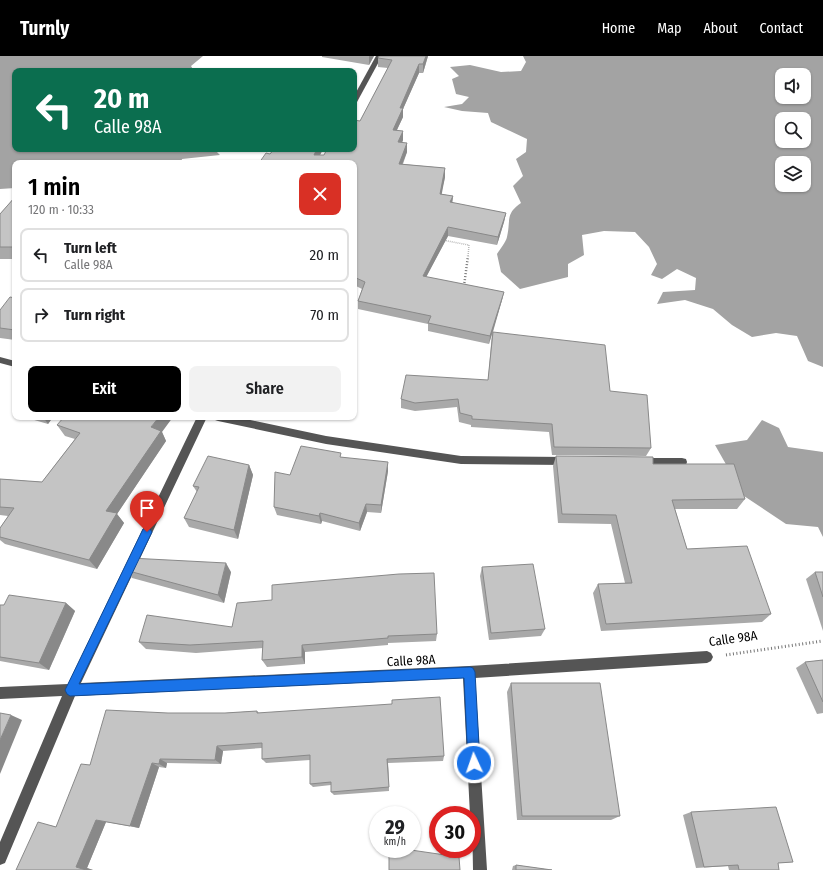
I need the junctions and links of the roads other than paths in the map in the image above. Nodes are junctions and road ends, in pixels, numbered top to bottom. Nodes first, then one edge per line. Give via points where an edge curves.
1 (379, 56) edge
2 (357, 96) edge
3 (0, 360) edge
4 (12, 363) edge
5 (201, 420) edge
6 (232, 420) edge
7 (579, 461) edge
8 (627, 462) edge
9 (682, 462) edge
10 (707, 657) road end
11 (470, 672) junction
12 (70, 690) junction
13 (0, 693) edge
14 (0, 858) edge
15 (480, 870) edge

1 - 2 street
3 - 4 street
5 - 12 street
6 - 7 street via 326,440 461,460
8 - 9 street
10 - 11 street, Calle 98A
11 - 12 street, Calle 98A
11 - 15 street
12 - 13 street, Calle 98A
12 - 14 street

